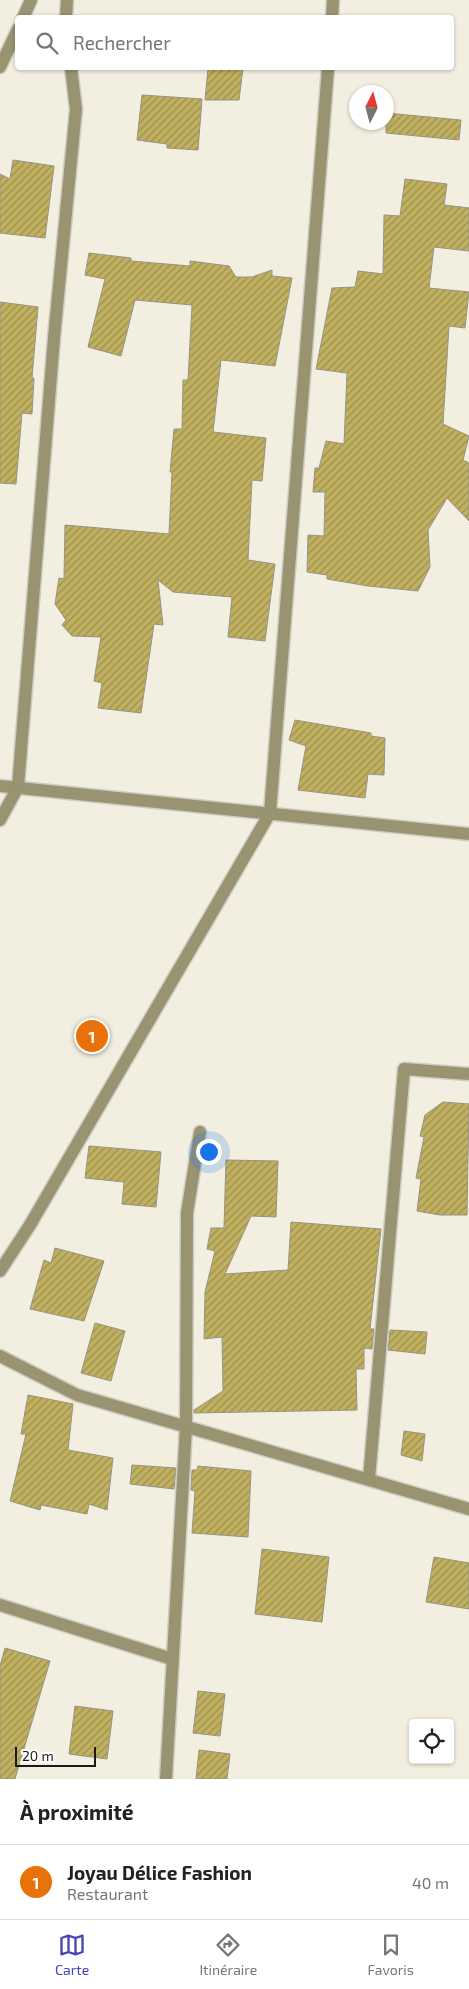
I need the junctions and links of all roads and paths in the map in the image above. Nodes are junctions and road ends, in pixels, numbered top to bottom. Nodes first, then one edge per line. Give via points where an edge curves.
1 (31, 0) edge
2 (67, 0) edge
3 (333, 0) edge
4 (24, 15) edge
5 (66, 15) edge
6 (332, 15) edge
7 (15, 34) edge
8 (4, 51) edge
9 (0, 67) edge
10 (71, 70) edge
11 (328, 70) edge
12 (0, 786) edge
13 (18, 787) junction
14 (270, 813) junction
15 (0, 820) edge
16 (469, 834) edge
17 (469, 1074) edge
18 (200, 1132) dead end
19 (0, 1271) edge
20 (0, 1356) edge
21 (186, 1427) junction
22 (369, 1479) junction
23 (469, 1509) edge
24 (0, 1605) edge
25 (172, 1659) junction
26 (166, 1779) edge

1 - 4 street
2 - 5 street
3 - 6 street
7 - 8 street
8 - 9 street
10 - 13 street via 76,109
11 - 14 street
12 - 13 street
13 - 14 street
13 - 15 street
14 - 16 street
14 - 19 street
17 - 22 street via 404,1069
18 - 21 street via 187,1213
20 - 21 street via 77,1395
21 - 22 street
21 - 25 street
22 - 23 street
24 - 25 street
25 - 26 street

